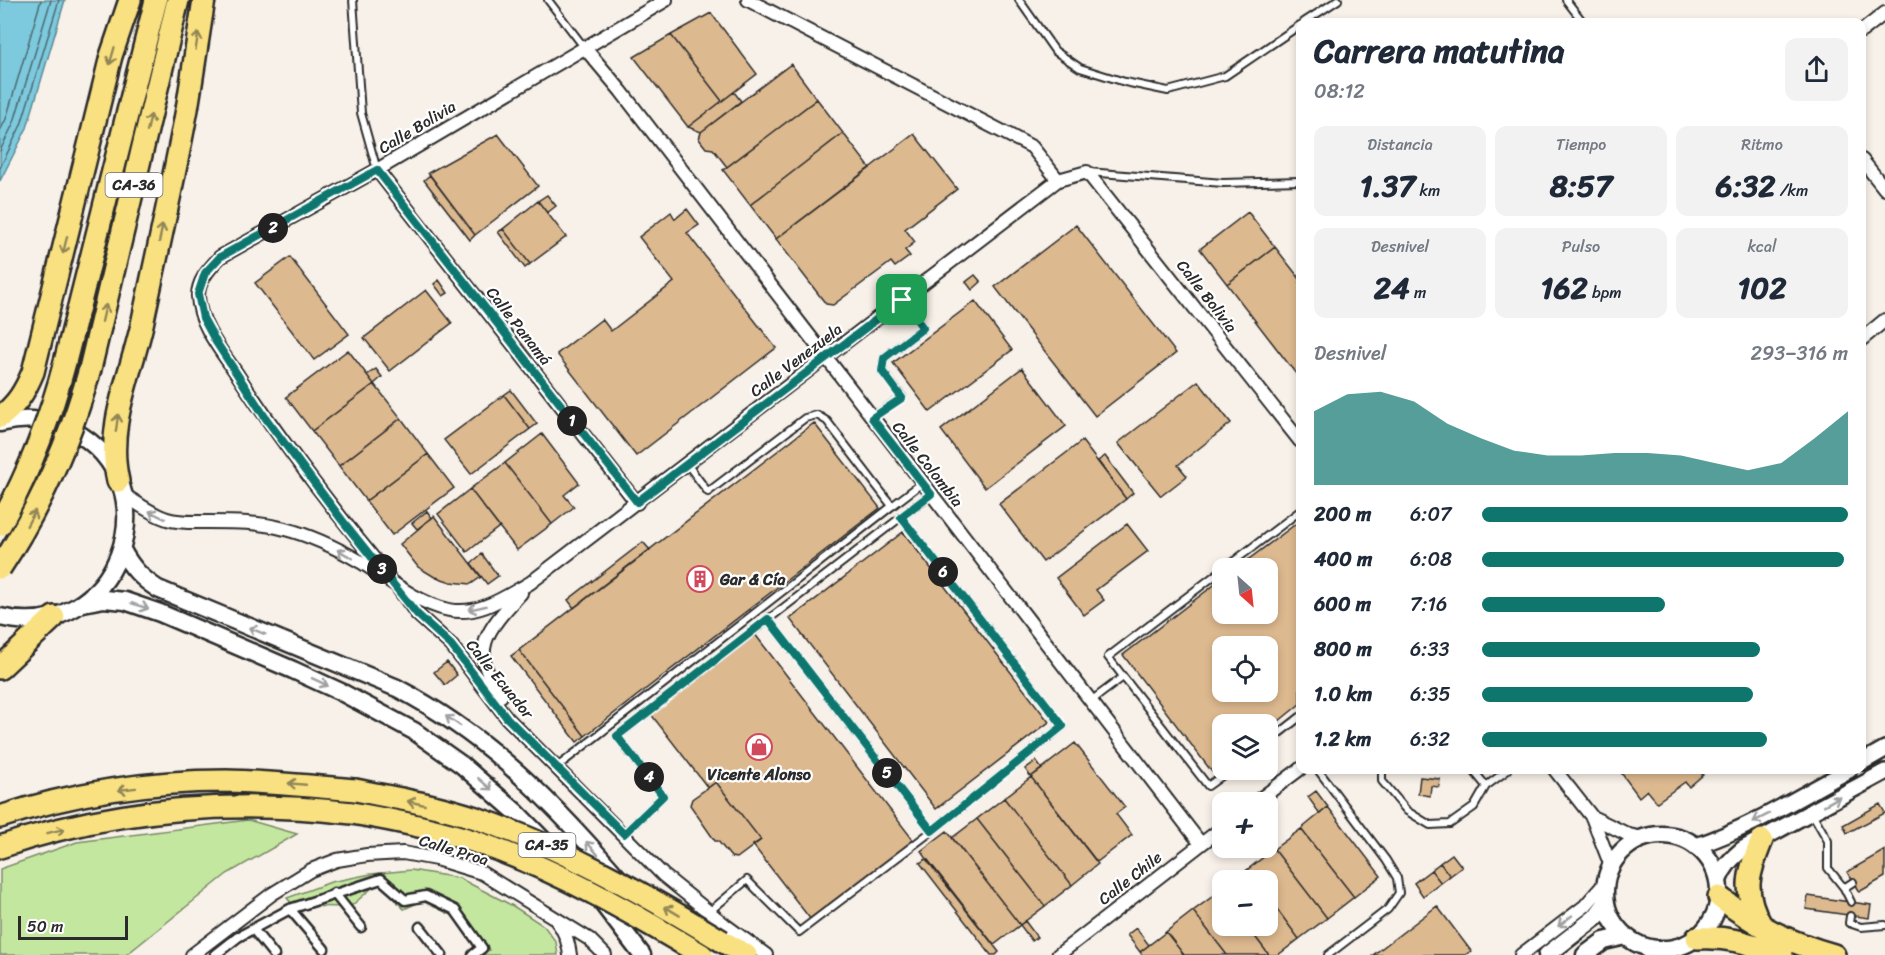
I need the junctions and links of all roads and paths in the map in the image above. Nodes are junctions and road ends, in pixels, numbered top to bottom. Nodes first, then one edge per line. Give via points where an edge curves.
1 (130, 0) edge
2 (156, 0) edge
3 (178, 0) edge
4 (204, 0) edge
5 (352, 0) edge
6 (548, 0) edge
7 (666, 0) edge
8 (748, 0) edge
9 (1019, 0) edge
10 (1338, 0) edge
11 (1566, 0) edge
12 (1885, 13) edge
13 (1310, 18) edge
14 (1580, 18) edge
15 (1296, 28) edge
16 (1866, 29) edge
17 (585, 47) junction
18 (1866, 165) edge
19 (377, 170) junction
20 (1087, 172) junction
21 (1058, 180) junction
22 (1296, 181) edge
23 (1885, 189) edge
24 (198, 294) joint
25 (902, 300) junction
26 (1885, 320) edge
27 (1866, 336) edge
28 (827, 358) junction
29 (0, 417) edge
30 (872, 418) junction
31 (0, 423) edge
32 (1296, 436) edge
33 (687, 464) junction
34 (922, 483) junction
35 (121, 488) junction
36 (931, 494) junction
37 (637, 502) junction
38 (892, 506) junction
39 (1296, 514) edge
40 (901, 517) junction
41 (0, 525) edge
42 (122, 550) junction
43 (1238, 558) edge
44 (0, 568) edge
45 (1212, 577) edge
46 (530, 583) junction
47 (395, 584) junction
48 (83, 603) junction
49 (54, 616) junction
50 (0, 617) edge
51 (768, 619) junction
52 (0, 668) edge
53 (1123, 677) junction
54 (1091, 701) junction
55 (1296, 720) edge
56 (1278, 734) edge
57 (1885, 749) edge
58 (1866, 760) edge
59 (554, 764) junction
60 (1296, 772) edge
61 (1885, 772) edge
62 (1321, 774) edge
63 (1382, 774) edge
64 (1476, 774) edge
65 (1502, 774) edge
66 (1558, 774) edge
67 (1842, 774) edge
68 (1216, 780) edge
69 (1486, 786) junction
70 (1269, 792) edge
71 (1812, 813) junction
72 (0, 817) edge
73 (1592, 817) junction
74 (932, 831) junction
75 (624, 834) junction
76 (1212, 836) edge
77 (1643, 838) junction
78 (1762, 840) junction
79 (1201, 844) junction
80 (1696, 846) junction
81 (0, 847) edge
82 (1611, 866) junction
83 (1853, 882) dead end
84 (1605, 883) junction
85 (1844, 888) junction
86 (1719, 889) junction
87 (334, 893) junction
88 (1851, 902) dead end
89 (1606, 903) junction
90 (290, 909) junction
91 (709, 913) junction
92 (552, 915) junction
93 (1850, 915) dead end
94 (1761, 925) junction
95 (1885, 925) edge
96 (361, 927) dead end
97 (420, 927) dead end
98 (253, 929) junction
99 (1697, 938) junction
100 (1637, 945) edge
101 (324, 949) dead end
102 (1675, 951) edge
103 (600, 954) edge
104 (192, 955) edge
105 (216, 955) edge
106 (274, 955) edge
107 (442, 955) edge
108 (473, 955) edge
109 (570, 955) edge
110 (642, 955) edge
111 (686, 955) edge
112 (702, 955) edge
113 (746, 955) edge
114 (766, 955) edge
115 (1058, 955) edge
116 (1328, 955) edge
117 (1521, 955) edge
118 (1547, 955) edge
119 (1585, 955) edge
120 (1782, 955) edge
121 (1834, 955) edge

1 -> 29 highway via 111,56 33,372 22,397
2 - 41 highway, CA-36, bridge via 54,404 16,497
44 -> 3 highway, CA-36, bridge via 46,489 90,369
35 -> 4 highway via 114,461 119,410 139,338 187,110
5 - 19 lane via 361,113
6 - 17 lane
7 - 17 street, Calle Bolivia
8 - 21 street via 1032,147
9 - 15 lane via 1055,51 1080,68 1168,91 1225,76
10 - 13 lane
11 - 14 lane
12 - 16 street
17 - 19 street, Calle Bolivia
17 - 28 street, Calle Colombia
18 - 23 street
19 - 24 street, Calle Bolivia via 220,257 205,273
19 - 37 street, Calle Panamá
20 - 21 street, Calle Venezuela
20 - 22 lane via 1223,183
20 - 32 street, Calle Bolivia
21 - 25 street, Calle Venezuela
24 - 47 street, Calle Ecuador via 203,318 216,342 267,420
25 - 28 street, Calle Venezuela
25 - 30 lane via 923,328 884,358 882,371 902,398
26 - 27 street
28 - 30 street, Calle Colombia
28 - 33 street, Calle Venezuela
30 - 34 street, Calle Colombia
31 - 35 main road via 31,419 67,428 98,449
33 - 37 street, Calle Venezuela
33 - 38 lane via 708,492 805,417 817,415 827,421
34 - 36 street, Calle Colombia
34 - 38 lane
35 - 42 main road via 126,523
47 -> 35 street via 334,548 285,528 168,520
36 - 40 lane
36 - 54 street, Calle Colombia
37 - 46 street, Calle Venezuela
38 - 59 lane
39 - 43 lane
40 - 51 lane
40 - 74 lane via 1063,726
42 - 48 main road via 109,577
111 -> 42 main road via 552,805 468,731 397,688 158,588 130,566
45 - 53 lane via 1108,657
46 -> 47 street via 497,602 462,611 448,610
46 - 59 street via 494,622 485,638 483,659 490,681
47 - 59 street, Calle Ecuador via 417,614 451,645 507,718
48 - 49 main road
48 -> 110 main road via 125,601 160,613 312,678 414,731 462,765 517,813 593,891
49 - 50 main road via 22,621
49 - 52 highway
51 - 74 lane
51 - 75 lane via 617,736 663,796
53 - 54 lane
53 - 68 lane via 1208,786
54 - 79 street, Calle Colombia
55 - 56 lane
57 - 58 street
59 - 75 street, Calle Ecuador
60 - 70 street
71 -> 61 street
62 - 116 lane via 1386,860 1397,878 1399,893 1389,909
63 - 69 lane via 1383,781 1407,812 1430,825 1450,824 1474,807
64 - 69 lane
65 - 69 lane
66 - 73 street
67 -> 80 street via 1767,815
71 - 78 street
71 - 85 lane via 1828,841 1828,868
113 -> 72 highway, CA-35, bridge via 632,888 540,842 438,807 355,790 252,782 185,783 65,799
73 - 77 street via 1629,836
73 - 82 street
74 - 91 lane via 799,932 747,880
75 - 91 street, Calle Ecuador via 663,875
76 - 79 street, Calle Chile
77 - 80 main road via 1670,835
77 - 82 main road via 1624,849
78 - 86 street via 1729,860 1723,868
78 - 94 highway via 1748,884 1753,911
79 - 115 street, Calle Chile
80 - 86 main road via 1711,861
81 -> 112 highway, CA-35, bridge via 79,825 162,811 236,806 352,813 436,830 516,857 586,889
82 - 84 main road
83 - 85 lane
84 - 89 main road
84 -> 117 street via 1585,906
85 - 88 lane
86 - 94 highway via 1751,921
86 - 99 main road via 1712,920
87 - 90 street
87 - 96 street
87 - 108 street via 381,879 405,900 426,896 455,910 482,948
89 - 100 main road via 1613,921
89 - 118 main road via 1596,916
90 - 98 street
90 - 101 street
91 - 114 street, Calle Ecuador
92 - 103 street, Calle Proa via 589,939
92 - 104 street, Calle Proa via 482,873 402,853 368,855 337,860 311,870 272,894
92 - 109 street via 566,935
93 - 95 lane via 1849,923 1861,927
94 - 121 highway via 1772,933
97 - 107 street
98 - 105 street
98 - 106 street
99 - 102 main road
99 - 120 highway via 1735,939
100 - 102 main road
100 - 119 main road via 1604,941

